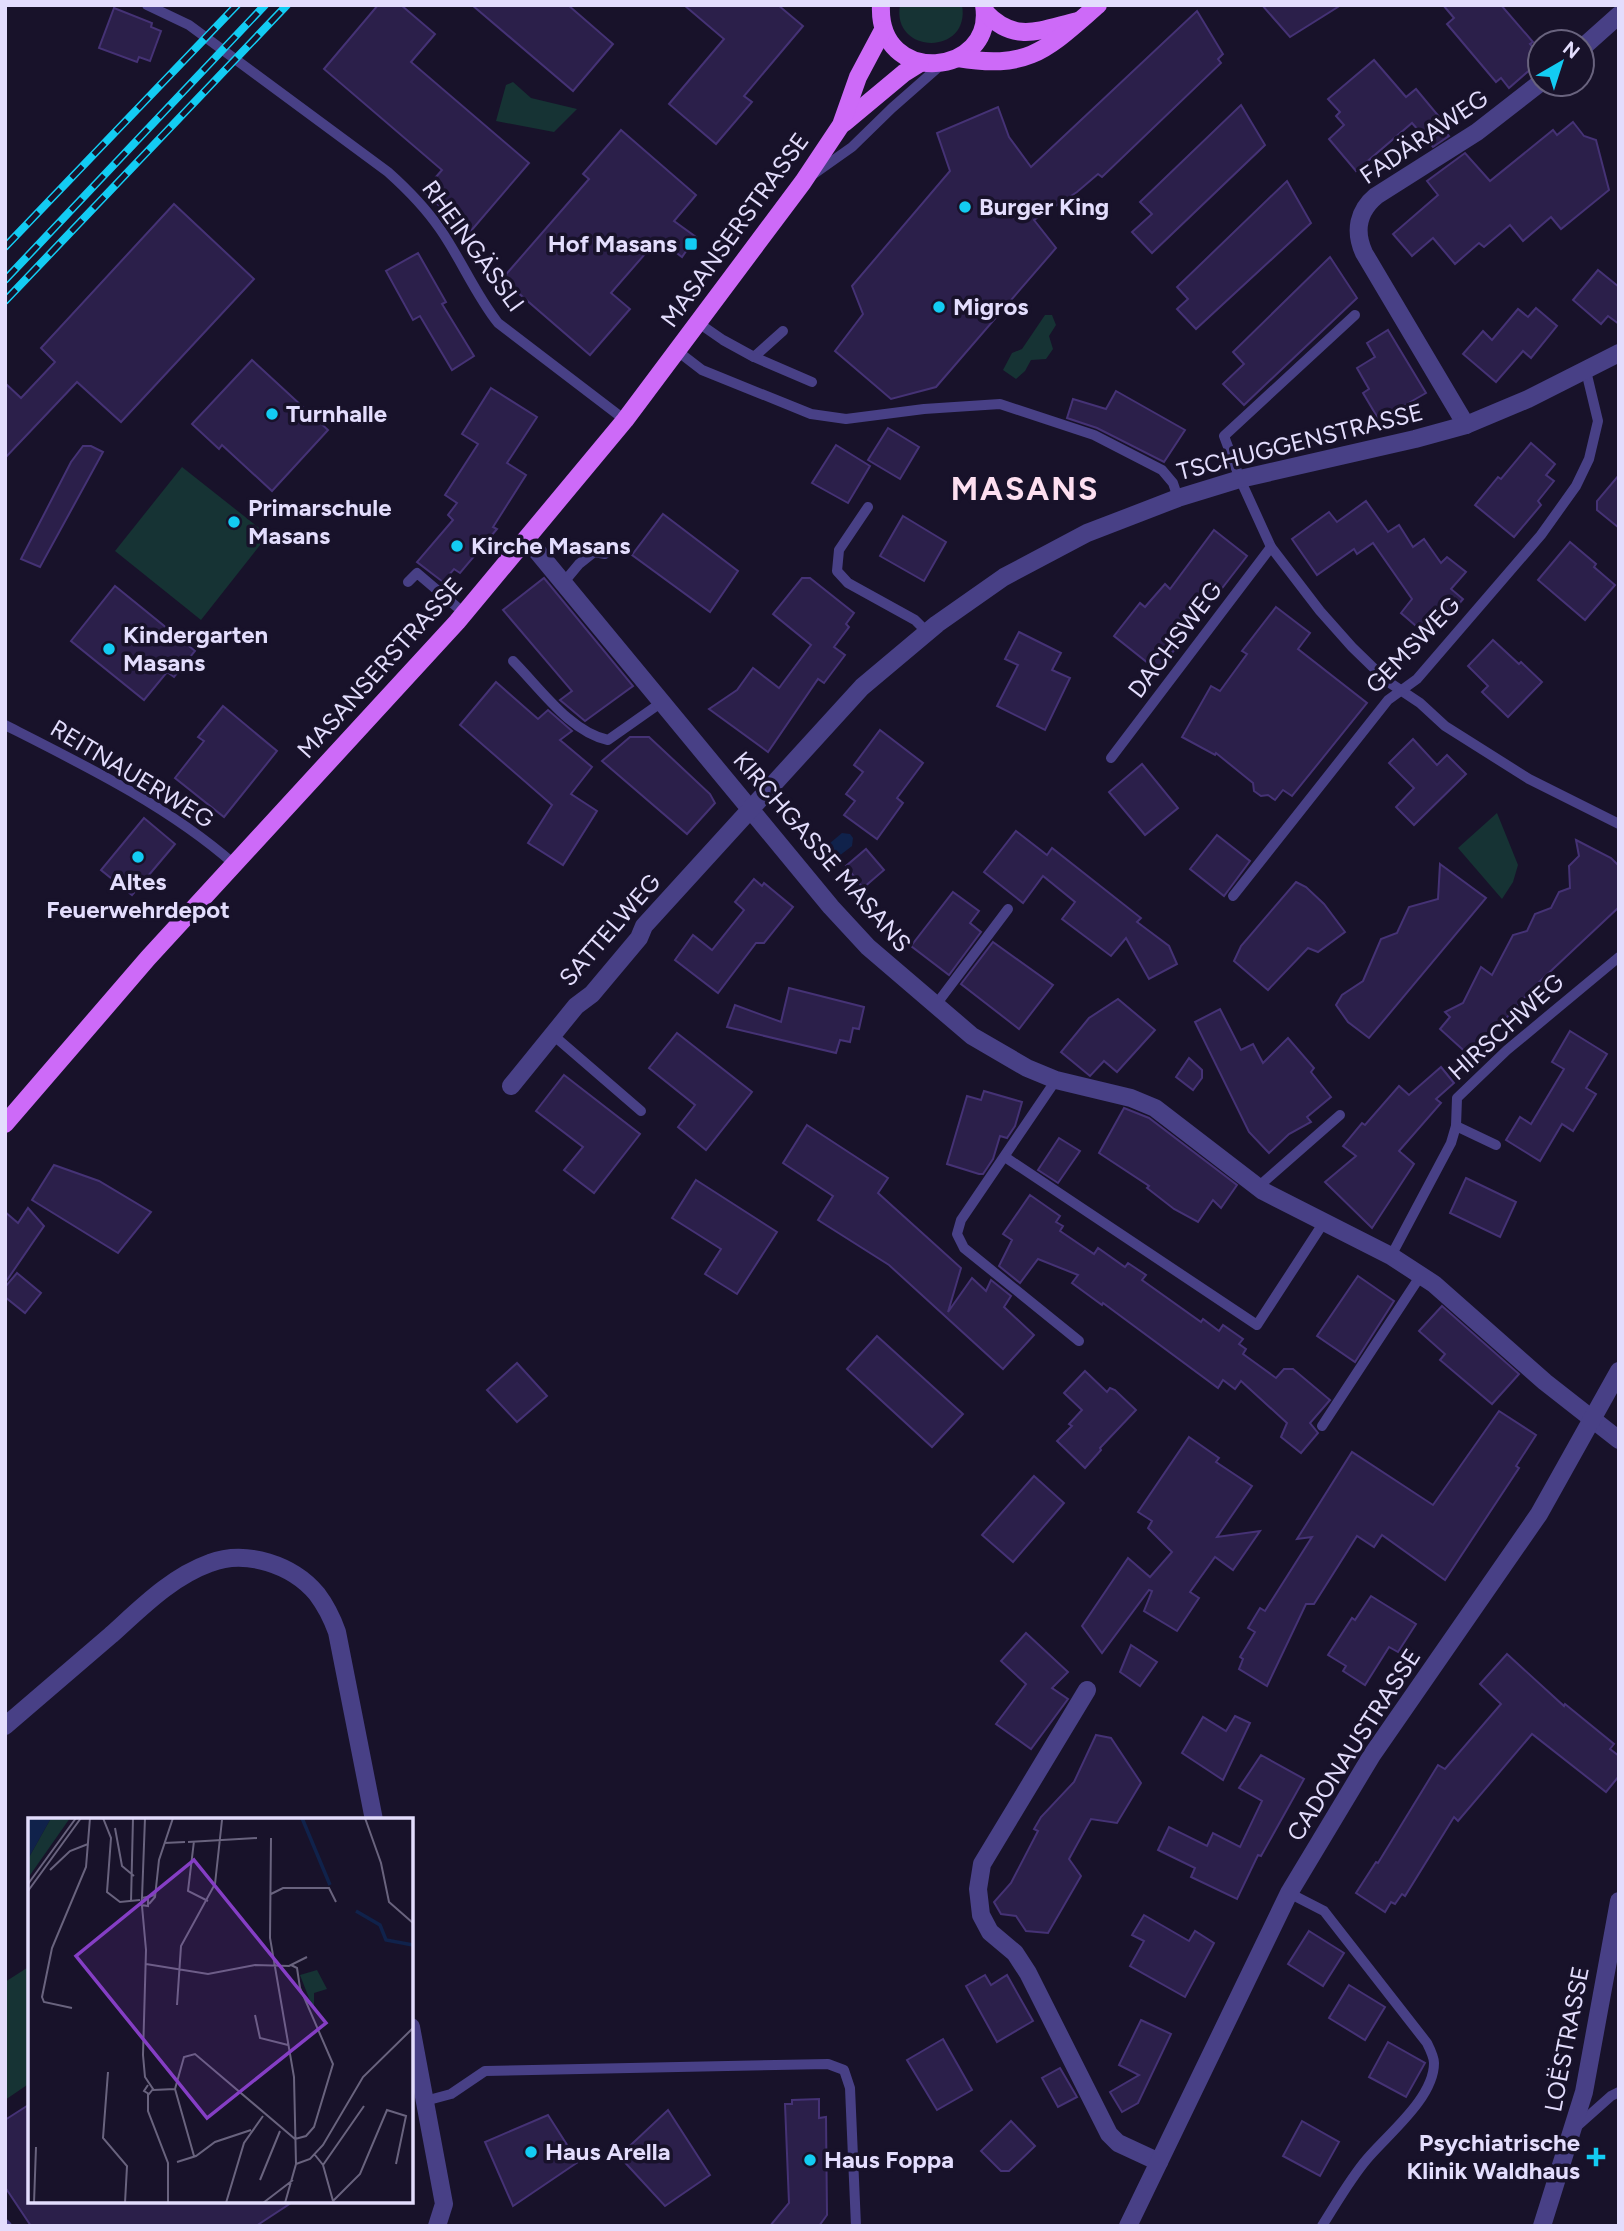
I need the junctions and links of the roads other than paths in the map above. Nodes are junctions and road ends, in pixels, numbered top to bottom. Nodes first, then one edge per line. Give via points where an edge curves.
1 (147, 5) edge
2 (881, 5) edge
3 (1098, 5) edge
4 (985, 8) edge
5 (1619, 15) edge
6 (1078, 21) junction
7 (883, 30) junction
8 (1596, 36) edge
9 (951, 61) junction
10 (919, 63) junction
11 (1526, 94) edge
12 (841, 125) junction
13 (803, 182) junction
14 (1355, 315) dead end
15 (697, 322) junction
16 (783, 331) dead end
17 (676, 350) junction
18 (1619, 353) edge
19 (754, 357) junction
20 (1586, 371) junction
21 (812, 382) dead end
22 (625, 420) junction
23 (1466, 425) junction
24 (1240, 479) junction
25 (1178, 498) junction
26 (868, 508) dead end
27 (527, 539) junction
28 (1271, 547) junction
29 (605, 554) dead end
30 (408, 582) dead end
31 (564, 582) junction
32 (464, 613) junction
33 (927, 632) junction
34 (513, 661) dead end
35 (1401, 689) junction
36 (662, 702) junction
37 (5, 725) edge
38 (1111, 758) dead end
39 (750, 810) junction
40 (1619, 824) edge
41 (234, 864) junction
42 (1233, 896) dead end
43 (1008, 909) dead end
44 (1619, 957) edge
45 (935, 1006) junction
46 (553, 1035) junction
47 (1056, 1080) junction
48 (511, 1086) dead end
49 (642, 1111) dead end
50 (1340, 1115) dead end
51 (5, 1124) edge
52 (1456, 1126) junction
53 (1496, 1145) dead end
54 (1005, 1157) junction
55 (1258, 1188) junction
56 (1324, 1222) junction
57 (1391, 1256) junction
58 (1421, 1275) junction
59 (1079, 1341) dead end
60 (1619, 1371) edge
61 (1592, 1419) junction
62 (1321, 1426) dead end
63 (1619, 1440) edge
64 (1087, 1689) dead end
65 (5, 1726) edge
66 (374, 1818) edge
67 (1289, 1893) junction
68 (1619, 1901) edge
69 (413, 2038) edge
70 (1619, 2092) edge
71 (425, 2101) junction
72 (1573, 2130) junction
73 (1158, 2162) junction
74 (437, 2226) edge
75 (856, 2226) edge
76 (1128, 2226) edge
77 (1322, 2226) edge
78 (1542, 2226) edge

1 - 22 lane, RHEINGÄSSLI via 189,26 388,172 441,230 498,323
2 - 7 main road
3 - 6 main road
4 - 6 main road via 997,25 1016,32
4 - 9 main road via 978,38
5 - 8 street
6 - 9 main road via 1043,51 1023,59
7 - 10 main road via 897,51
7 - 12 main road, MASANSERSTRASSE
9 - 10 main road
9 - 13 lane via 852,147
10 - 12 main road, MASANSERSTRASSE
11 - 23 street, FADÄRAWEG via 1477,132 1377,196 1359,224 1364,253
12 - 13 main road, MASANSERSTRASSE
13 - 15 main road, MASANSERSTRASSE
14 - 24 lane via 1224,436
15 - 17 main road, MASANSERSTRASSE
15 - 19 lane
16 - 19 lane
17 - 22 main road, MASANSERSTRASSE
17 - 25 lane via 702,370 811,414 846,419 1000,404 1094,435 1162,470
18 - 20 street, TSCHUGGENSTRASSE
19 - 21 lane
20 - 23 street, TSCHUGGENSTRASSE
20 - 35 lane, GEMSWEG via 1598,421 1589,459 1576,486 1541,535 1417,679
22 - 27 main road, MASANSERSTRASSE
23 - 24 street, TSCHUGGENSTRASSE
24 - 25 street, TSCHUGGENSTRASSE
24 - 28 lane
25 - 33 street, TSCHUGGENSTRASSE via 1075,540 1004,577
26 - 33 lane via 839,550 837,571 848,583 915,620
27 - 31 street, KIRCHGASSE MASANS
27 - 32 main road, MASANSERSTRASSE
28 - 35 lane via 1343,637
28 - 38 lane, DACHSWEG
29 - 31 lane via 594,552
30 - 32 lane via 417,573
31 - 36 street, KIRCHGASSE MASANS
32 - 41 main road, MASANSERSTRASSE
33 - 39 street, TSCHUGGENSTRASSE via 862,687
34 - 36 lane via 570,720 596,737 608,740
35 - 40 lane via 1445,726 1529,779
35 - 42 lane, GEMSWEG via 1388,699
36 - 39 street, KIRCHGASSE MASANS
37 - 41 lane, REITNAUERWEG via 93,769
39 - 45 street, KIRCHGASSE MASANS via 868,947
39 - 46 street, SATTELWEG
41 - 51 main road, MASANSERSTRASSE
43 - 45 lane
44 - 52 lane, HIRSCHWEG via 1464,1090 1457,1098
45 - 47 street, KIRCHGASSE MASANS via 1001,1055
46 - 48 street, SATTELWEG
46 - 49 lane
47 - 54 lane
47 - 55 street, KIRCHGASSE MASANS via 1155,1108
50 - 55 lane
52 - 53 lane
52 - 57 lane, HIRSCHWEG
54 - 56 lane via 1257,1325
54 - 59 lane via 957,1227 959,1242
55 - 56 street, KIRCHGASSE MASANS
56 - 57 street, KIRCHGASSE MASANS
57 - 58 street, KIRCHGASSE MASANS
58 - 61 street, KIRCHGASSE MASANS
58 - 62 lane
60 - 61 street, CADONAUSTRASSE
61 - 63 street, KIRCHGASSE MASANS
61 - 67 street, CADONAUSTRASSE via 1539,1514 1372,1755
64 - 73 street via 982,1864 979,1902 990,1932 1015,1953 1028,1973 1109,2134
65 - 66 street via 173,1582 213,1562 233,1557 256,1559 297,1577 330,1613
67 - 73 street, CADONAUSTRASSE
67 - 77 lane via 1324,1911 1427,2043 1434,2062 1422,2096 1366,2160
68 - 72 street, LOËSTRASSE
69 - 71 street
70 - 72 lane
71 - 74 street via 444,2204
71 - 75 lane via 451,2094 485,2071 828,2064 844,2070 850,2088
72 - 78 street, LOËSTRASSE
73 - 76 street, CADONAUSTRASSE

